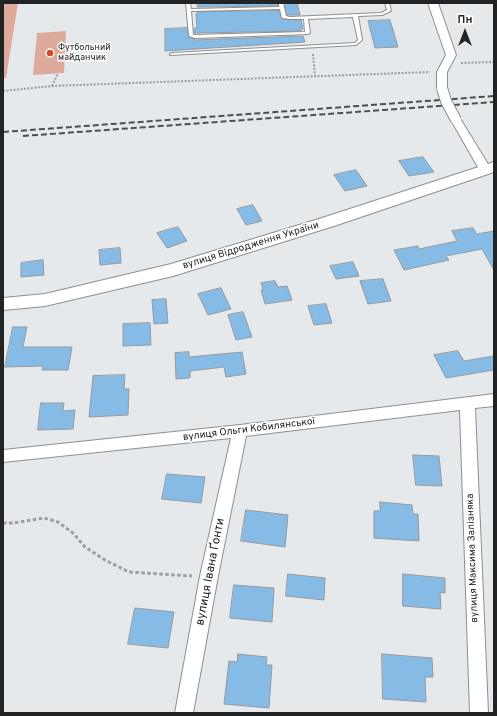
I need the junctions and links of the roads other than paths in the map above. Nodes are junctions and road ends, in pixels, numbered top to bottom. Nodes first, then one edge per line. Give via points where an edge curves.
1 (188, 3) edge
2 (387, 3) edge
3 (433, 3) edge
4 (281, 5) edge
5 (189, 10) junction
6 (355, 15) junction
7 (306, 18) junction
8 (308, 34) junction
9 (313, 46) junction
10 (172, 54) dead end
11 (490, 168) edge
12 (3, 304) edge
13 (494, 400) edge
14 (467, 403) junction
15 (240, 431) junction
16 (3, 456) edge
17 (184, 713) edge
18 (479, 713) edge

1 - 5 lane
2 - 6 lane via 389,11 382,14
3 - 11 street, bridge via 451,55 442,72 442,88 446,101 456,120
4 - 5 lane
4 - 7 lane via 284,17
5 - 8 lane via 191,36
6 - 7 lane
6 - 9 lane via 360,40 356,44
7 - 8 lane
8 - 9 lane
9 - 10 lane
11 - 12 street, вулиця Відродження України via 173,270 45,300
13 - 14 street, вулиця Ольги Кобилянської
14 - 15 street, вулиця Ольги Кобилянської
14 - 18 street, вулиця Максима Залізняка
15 - 16 street, вулиця Ольги Кобилянської
15 - 17 street, вулиця Івана Ґонти via 209,576

